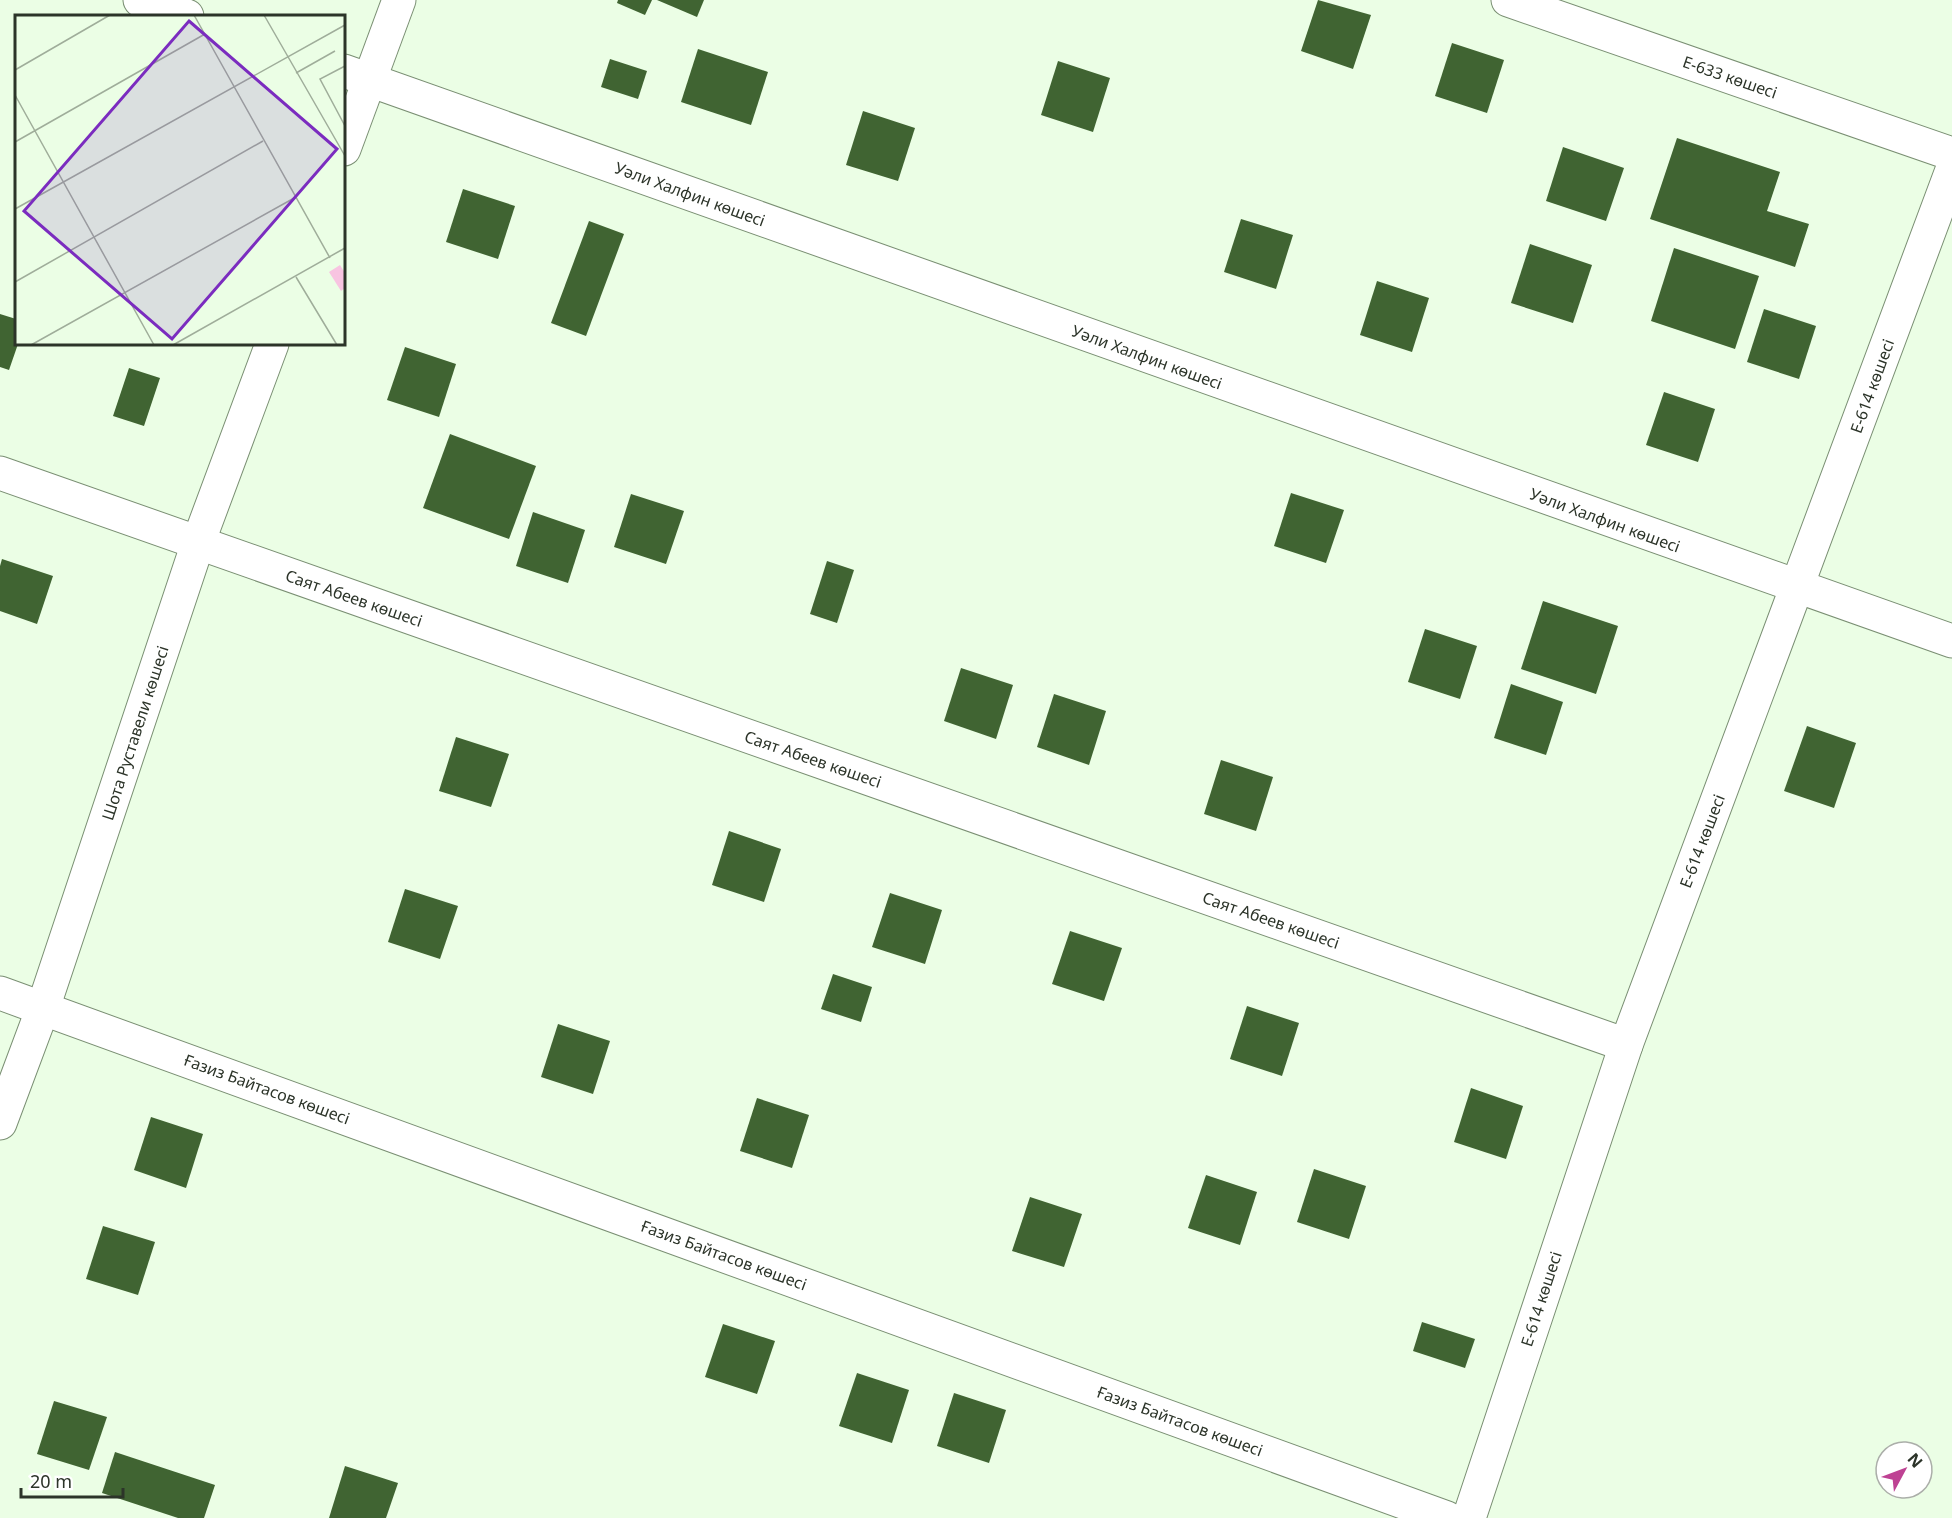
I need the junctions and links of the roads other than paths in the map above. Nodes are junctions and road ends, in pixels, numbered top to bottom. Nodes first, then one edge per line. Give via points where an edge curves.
1 (140, 0) edge
2 (399, 0) edge
3 (1508, 0) edge
4 (184, 15) edge
5 (356, 76) edge
6 (345, 143) edge
7 (1952, 154) edge
8 (1952, 170) edge
9 (272, 345) edge
10 (0, 473) edge
11 (198, 543) junction
12 (1797, 588) junction
13 (1952, 641) edge
14 (0, 993) edge
15 (43, 1008) junction
16 (1626, 1045) junction
17 (0, 1123) edge
18 (1447, 1518) edge
19 (1469, 1518) edge

1 - 4 street
2 - 5 street
3 - 7 street, Е-633 көшесі
5 - 6 street
5 - 12 street, Уәли Халфин көшесі
8 - 12 street, Е-614 көшесі
9 - 11 street, Шота Руставели көшесі
10 - 11 street, Саят Абеев көшесі
11 - 15 street, Шота Руставели көшесі
11 - 16 street, Саят Абеев көшесі
12 - 13 street, Уәли Халфин көшесі
12 - 16 street, Е-614 көшесі
14 - 15 street, Ғазиз Байтасов көшесі
15 - 17 street, Шота Руставели көшесі
15 - 18 street, Ғазиз Байтасов көшесі
16 - 19 street, Е-614 көшесі

